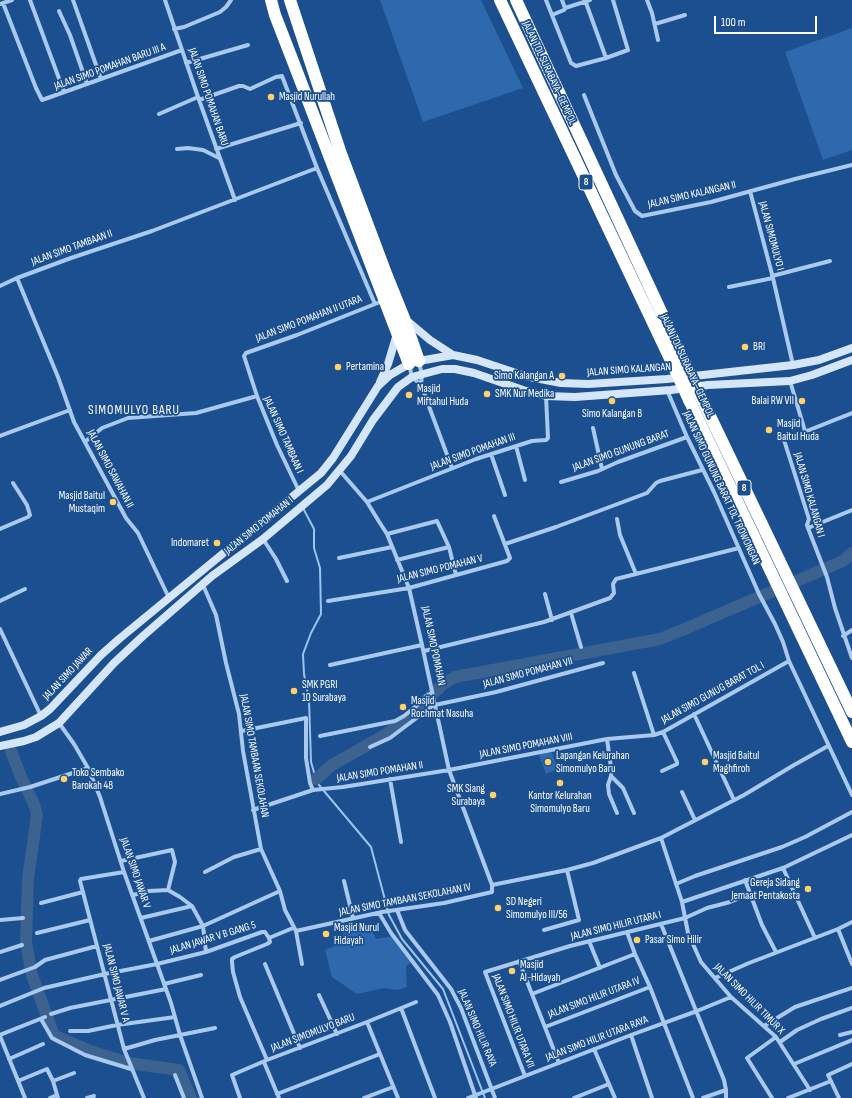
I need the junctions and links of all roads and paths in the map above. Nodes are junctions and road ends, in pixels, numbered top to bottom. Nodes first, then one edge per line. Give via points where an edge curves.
1 (12, 0) edge
2 (30, 0) edge
3 (73, 0) edge
4 (165, 0) edge
5 (231, 0) edge
6 (271, 0) edge
7 (290, 0) edge
8 (500, 0) edge
9 (516, 0) edge
10 (546, 0) edge
11 (562, 0) edge
12 (587, 0) edge
13 (613, 0) edge
14 (647, 0) edge
15 (2, 4) edge
16 (565, 8) junction
17 (59, 11) dead end
18 (552, 15) junction
19 (685, 15) dead end
20 (655, 24) junction
21 (174, 29) junction
22 (658, 40) dead end
23 (248, 45) dead end
24 (182, 50) junction
25 (606, 58) junction
26 (186, 63) junction
27 (101, 79) junction
28 (87, 84) junction
29 (64, 92) junction
30 (584, 95) dead end
31 (198, 99) junction
32 (159, 114) dead end
33 (301, 122) junction
34 (177, 149) dead end
35 (216, 149) junction
36 (335, 154) junction
37 (220, 158) junction
38 (852, 165) edge
39 (317, 168) junction
40 (750, 191) junction
41 (235, 200) junction
42 (830, 261) dead end
43 (773, 277) junction
44 (17, 278) junction
45 (0, 286) edge
46 (729, 287) dead end
47 (385, 300) junction
48 (404, 318) junction
49 (398, 334) junction
50 (849, 350) edge
51 (453, 355) junction
52 (851, 360) edge
53 (414, 362) junction
54 (678, 363) junction
55 (793, 365) junction
56 (422, 374) junction
57 (412, 377) junction
58 (790, 381) junction
59 (421, 385) junction
60 (378, 386) junction
61 (667, 390) junction
62 (257, 396) junction
63 (546, 396) junction
64 (694, 398) junction
65 (70, 410) junction
66 (852, 413) edge
67 (593, 428) dead end
68 (805, 430) junction
69 (0, 436) edge
70 (687, 437) junction
71 (86, 441) junction
72 (516, 446) junction
73 (492, 454) junction
74 (452, 468) junction
75 (602, 469) junction
76 (702, 470) junction
77 (342, 473) junction
78 (525, 480) dead end
79 (561, 482) dead end
80 (14, 483) dead end
81 (299, 491) junction
82 (506, 495) dead end
83 (367, 502) junction
84 (852, 510) edge
85 (494, 516) dead end
86 (617, 520) dead end
87 (808, 528) junction
88 (0, 529) edge
89 (387, 534) junction
90 (263, 539) junction
91 (505, 544) junction
92 (392, 547) junction
93 (449, 547) junction
94 (739, 548) junction
95 (339, 558) dead end
96 (397, 560) junction
97 (636, 574) junction
98 (456, 575) junction
99 (287, 581) dead end
100 (203, 585) junction
101 (409, 588) junction
102 (25, 589) dead end
103 (545, 594) dead end
104 (169, 598) junction
105 (0, 601) edge
106 (328, 601) dead end
107 (571, 613) junction
108 (552, 620) junction
109 (0, 629) edge
110 (852, 630) edge
111 (843, 636) junction
112 (422, 645) junction
113 (111, 646) junction
114 (581, 647) dead end
115 (424, 651) junction
116 (120, 657) junction
117 (852, 658) edge
118 (789, 661) junction
119 (603, 663) dead end
120 (330, 665) dead end
121 (634, 673) dead end
122 (432, 694) junction
123 (435, 704) junction
124 (852, 712) edge
125 (694, 714) junction
126 (41, 716) junction
127 (59, 723) junction
128 (242, 731) junction
129 (0, 732) edge
130 (663, 732) junction
131 (654, 735) junction
132 (320, 736) dead end
133 (607, 739) junction
134 (852, 742) edge
135 (0, 746) edge
136 (828, 746) junction
137 (370, 747) dead end
138 (88, 768) junction
139 (449, 770) junction
140 (662, 771) dead end
141 (611, 776) junction
142 (390, 779) junction
143 (313, 790) junction
144 (682, 792) dead end
145 (0, 794) edge
146 (852, 795) edge
147 (734, 800) junction
148 (253, 810) junction
149 (852, 812) edge
150 (617, 813) dead end
151 (634, 813) dead end
152 (695, 820) junction
153 (852, 835) edge
154 (661, 838) junction
155 (401, 842) dead end
156 (261, 849) junction
157 (121, 861) junction
158 (783, 868) junction
159 (567, 870) junction
160 (124, 872) junction
161 (205, 872) dead end
162 (744, 880) junction
163 (344, 881) dead end
164 (676, 884) junction
165 (492, 885) junction
166 (168, 890) junction
167 (280, 891) junction
168 (83, 892) junction
169 (750, 894) junction
170 (133, 895) junction
171 (41, 902) dead end
172 (682, 902) junction
173 (192, 906) junction
174 (395, 910) junction
175 (380, 912) junction
176 (23, 918) dead end
177 (141, 918) junction
178 (353, 918) junction
179 (685, 918) junction
180 (0, 920) edge
181 (90, 920) junction
182 (852, 922) edge
183 (661, 924) junction
184 (204, 926) junction
185 (294, 929) junction
186 (838, 929) junction
187 (544, 930) dead end
188 (627, 932) junction
189 (37, 933) dead end
190 (269, 938) junction
191 (815, 938) junction
192 (149, 941) junction
193 (589, 941) junction
194 (22, 945) dead end
195 (97, 946) junction
196 (0, 952) edge
197 (206, 952) junction
198 (776, 952) junction
199 (635, 954) junction
200 (519, 961) junction
201 (157, 964) junction
202 (265, 964) dead end
203 (302, 964) dead end
204 (852, 964) edge
205 (600, 968) junction
206 (485, 972) joint
207 (105, 974) junction
208 (201, 975) dead end
209 (715, 978) junction
210 (0, 980) edge
211 (165, 986) junction
212 (650, 987) junction
213 (852, 988) edge
214 (532, 994) junction
215 (319, 996) dead end
216 (731, 997) junction
217 (111, 1000) junction
218 (416, 1002) dead end
219 (0, 1006) edge
220 (401, 1008) junction
221 (852, 1008) edge
222 (697, 1011) junction
223 (51, 1014) dead end
224 (175, 1017) junction
225 (367, 1022) junction
226 (664, 1023) junction
227 (117, 1025) junction
228 (545, 1026) junction
229 (764, 1026) junction
230 (215, 1028) dead end
231 (70, 1031) dead end
232 (852, 1032) edge
233 (337, 1034) junction
234 (0, 1035) edge
235 (180, 1035) junction
236 (631, 1035) junction
237 (840, 1035) dead end
238 (776, 1037) junction
239 (852, 1040) edge
240 (780, 1042) junction
241 (1, 1043) edge
242 (43, 1044) dead end
243 (300, 1048) junction
244 (124, 1049) junction
245 (594, 1049) junction
246 (380, 1054) junction
247 (9, 1060) junction
248 (265, 1061) junction
249 (559, 1063) junction
250 (130, 1064) junction
251 (794, 1064) junction
252 (852, 1064) edge
253 (74, 1073) dead end
254 (175, 1075) dead end
255 (525, 1076) junction
256 (18, 1081) junction
257 (53, 1081) junction
258 (831, 1082) junction
259 (609, 1084) junction
260 (393, 1087) junction
261 (490, 1090) junction
262 (726, 1090) junction
263 (810, 1090) junction
264 (94, 1096) dead end
265 (278, 1096) edge
266 (58, 1097) edge
267 (476, 1097) edge
268 (25, 1098) edge
269 (50, 1098) edge
270 (87, 1098) edge
271 (144, 1098) edge
272 (184, 1098) edge
273 (202, 1098) edge
274 (240, 1098) edge
275 (364, 1098) edge
276 (398, 1098) edge
277 (435, 1098) edge
278 (468, 1098) edge
279 (495, 1098) edge
280 (574, 1098) edge
281 (615, 1098) edge
282 (652, 1098) edge
283 (693, 1098) edge
284 (703, 1098) edge
285 (726, 1098) edge
286 (772, 1098) edge
287 (788, 1098) edge
288 (839, 1098) edge

1 - 15 street
2 - 29 street
3 - 27 street
4 - 21 street, JALAN SIMO POMAHAN BARU
5 - 21 street via 220,12
6 - 36 highway
7 - 36 highway
8 - 54 highway, JALAN TOL SURABAYA–GEMPOL / 8
9 - 54 highway, JALAN TOL SURABAYA–GEMPOL / 8
10 - 18 street
11 - 16 street
12 - 16 street
12 - 25 street
13 - 25 street via 628,50
14 - 20 street
15 - 29 street, JALAN SIMO POMAHAN BARU III A via 41,99
16 - 18 street
17 - 28 street
18 - 25 street via 574,66
19 - 20 street
20 - 22 street
21 - 24 street, JALAN SIMO POMAHAN BARU
23 - 26 street
24 - 26 street, JALAN SIMO POMAHAN BARU
24 - 27 street, JALAN SIMO POMAHAN BARU III A
26 - 31 street, JALAN SIMO POMAHAN BARU
27 - 28 street, JALAN SIMO POMAHAN BARU III A
28 - 29 street, JALAN SIMO POMAHAN BARU III A
30 - 40 street, JALAN SIMO KALANGAN II via 616,175 639,215 711,202
31 - 32 street
31 - 33 street via 241,86 250,89 282,76
31 - 35 street, JALAN SIMO POMAHAN BARU
33 - 35 street
33 - 39 street
34 - 37 street via 203,150
35 - 37 street, JALAN SIMO POMAHAN BARU
36 - 47 highway
37 - 41 street, JALAN SIMO POMAHAN BARU
38 - 40 street, JALAN SIMOMULYO I
39 - 41 street
39 - 47 street
40 - 43 street, JALAN SIMOMULYO I
41 - 44 street, JALAN SIMO TAMBAAN II
42 - 43 street
43 - 46 street
43 - 55 street, JALAN SIMOMULYO I
44 - 45 street, JALAN SIMO TAMBAAN II
44 - 65 street, JALAN SIMO SAWAHAN II
47 - 48 highway
47 - 49 highway
47 - 62 street, JALAN SIMO POMAHAN II UTARA via 246,353 244,356
48 - 51 main road
48 - 53 highway
49 - 53 highway
49 - 60 main road
50 - 52 main road
50 - 55 main road, JALAN SIMO KALANGAN
51 - 53 main road, JALAN SIMO KALANGAN
51 - 55 main road, JALAN SIMO KALANGAN via 525,376 561,383 588,384 667,379
52 - 58 main road, JALAN SIMO KALANGAN
53 - 56 street
53 - 57 street
53 - 60 main road via 390,375
54 - 64 highway, JALAN TOL SURABAYA–GEMPOL / 8, bridge
56 - 57 main road, JALAN SIMO KALANGAN
56 - 59 street
56 - 63 main road, JALAN SIMO KALANGAN via 442,369 456,369
57 - 59 street
57 - 77 main road, JALAN SIMO POMAHAN I via 398,387 373,420
58 - 61 main road, JALAN SIMO KALANGAN
58 - 68 street
59 - 74 street
60 - 81 main road via 329,464
61 - 63 main road, JALAN SIMO KALANGAN via 575,397
61 - 70 street, JALAN SIMO GUNUNG BARAT TOL TROWONGAN
62 - 71 street, JALAN SIMO TAMBAAN I via 196,413 128,418 102,428
62 - 81 street, JALAN SIMO TAMBAAN I via 276,445
63 - 72 street, JALAN SIMO POMAHAN III via 547,439
64 - 124 highway, JALAN TOL SURABAYA–GEMPOL / 8 via 791,584
64 - 134 highway, JALAN TOL SURABAYA–GEMPOL / 8 via 779,589
65 - 69 street
65 - 71 street, JALAN SIMO SAWAHAN II
66 - 68 street, JALAN SIMO KALANGAN I
67 - 75 street
68 - 87 street, JALAN SIMO KALANGAN I via 784,440 809,519
70 - 75 street, JALAN SIMO GUNUNG BARAT
70 - 76 street, JALAN SIMO GUNUNG BARAT TOL TROWONGAN
71 - 104 street, JALAN SIMO SAWAHAN II via 126,518 138,533
72 - 73 street, JALAN SIMO POMAHAN III
72 - 78 street
73 - 74 street, JALAN SIMO POMAHAN III
73 - 82 street
74 - 83 street, JALAN SIMO POMAHAN III
75 - 79 street, JALAN SIMO GUNUNG BARAT
76 - 91 street via 660,480 647,493
76 - 94 street, JALAN SIMO GUNUNG BARAT TOL TROWONGAN
77 - 83 street, JALAN SIMO POMAHAN
77 - 90 main road, JALAN SIMO POMAHAN I
80 - 88 street via 30,515
81 - 104 main road
83 - 89 street, JALAN SIMO POMAHAN
84 - 87 street
85 - 91 street, JALAN SIMO POMAHAN V
86 - 97 street
87 - 111 street, JALAN SIMO KALANGAN I via 827,576
89 - 92 street, JALAN SIMO POMAHAN
89 - 93 street via 437,521
90 - 99 street
90 - 100 main road, JALAN SIMO POMAHAN I
91 - 98 street, JALAN SIMO POMAHAN V via 509,560
92 - 95 street
92 - 96 street, JALAN SIMO POMAHAN
93 - 96 street
93 - 98 street
94 - 97 street
94 - 118 street, JALAN SIMO GUNUNG BARAT TOL TROWONGAN via 783,642
96 - 101 street, JALAN SIMO POMAHAN
97 - 107 street via 614,581 613,596
98 - 101 street, JALAN SIMO POMAHAN V
100 - 116 main road, JALAN SIMO POMAHAN I
100 - 128 street, JALAN SIMO TAMBAAN SEKOLAHAN via 216,615
101 - 106 street, JALAN SIMO POMAHAN V
101 - 112 street, JALAN SIMO POMAHAN
102 - 105 street
103 - 108 street
104 - 113 main road
107 - 108 street
107 - 114 street
108 - 115 street
109 - 126 street, JALAN SIMO JAWAR
110 - 111 street
111 - 117 street, JALAN SIMO KALANGAN I
112 - 115 street, JALAN SIMO POMAHAN
112 - 120 street
113 - 116 main road
113 - 126 main road, JALAN SIMO JAWAR
115 - 122 street, JALAN SIMO POMAHAN
116 - 127 main road, JALAN SIMO POMAHAN I
118 - 125 street, JALAN SIMO GUNUG BARAT TOL I
118 - 136 street, JALAN SIMO GUNUNG BARAT TOL TROWONGAN
119 - 123 street, JALAN SIMO POMAHAN VII via 496,692
121 - 131 street
122 - 123 street, JALAN SIMO POMAHAN
122 - 132 street via 395,721
123 - 137 street via 390,738
123 - 139 street, JALAN SIMO POMAHAN
125 - 130 street, JALAN SIMO GUNUG BARAT TOL I
125 - 147 street
126 - 129 main road, JALAN SIMO JAWAR
127 - 135 main road, JALAN SIMO POMAHAN I via 24,741
127 - 138 street, JALAN SIMO JAWAR V
128 - 143 street via 306,718 306,758
128 - 148 street, JALAN SIMO TAMBAAN SEKOLAHAN
130 - 131 street, JALAN SIMO GUNUG BARAT TOL I
130 - 140 street via 677,764
131 - 133 street, JALAN SIMO GUNUG BARAT TOL I
133 - 139 street, JALAN SIMO POMAHAN VIII
133 - 141 street
136 - 146 street, JALAN SIMO GUNUNG BARAT TOL TROWONGAN
136 - 147 street
138 - 145 street
138 - 157 street, JALAN SIMO JAWAR V
139 - 142 street, JALAN SIMO POMAHAN II
139 - 165 street, JALAN SIMO POMAHAN
141 - 150 street via 609,794
141 - 151 street via 622,788
142 - 143 street, JALAN SIMO POMAHAN II
142 - 155 street
143 - 148 street, JALAN SIMO POMAHAN II
144 - 152 street
147 - 152 street
148 - 156 street, JALAN SIMO TAMBAAN SEKOLAHAN
149 - 164 street via 806,837
152 - 154 street
153 - 158 street
154 - 159 street
154 - 164 street, JALAN SIMO HILIR TIMUR X
156 - 161 street via 234,857
156 - 167 street, JALAN SIMO TAMBAAN SEKOLAHAN
157 - 160 street, JALAN SIMO JAWAR V
157 - 166 street via 172,850 175,862
158 - 162 street
158 - 191 street
159 - 165 street
159 - 187 street via 579,920
160 - 168 street via 81,879
160 - 170 street, JALAN SIMO JAWAR V
162 - 169 street
162 - 172 street
163 - 178 street
164 - 172 street, JALAN SIMO HILIR TIMUR X
165 - 174 street, JALAN SIMO TAMBAAN SEKOLAHAN IV via 490,893
166 - 170 street
166 - 173 street
167 - 184 street
167 - 185 street, JALAN SIMO TAMBAAN SEKOLAHAN
168 - 171 street
168 - 181 street, JALAN SIMO JAWAR V A
169 - 179 street, JALAN SIMO HILIR UTARA I
169 - 198 street
170 - 177 street, JALAN SIMO JAWAR V
172 - 179 street, JALAN SIMO HILIR TIMUR X
173 - 177 street
173 - 184 street
174 - 175 street, JALAN SIMO TAMBAAN SEKOLAHAN IV
174 - 261 street, JALAN SIMO HILIR RAYA via 405,930 451,989 461,1008
175 - 178 street, JALAN SIMO TAMBAAN SEKOLAHAN IV
175 - 267 street, JALAN SIMO HILIR RAYA via 391,933 438,995
176 - 180 street
177 - 192 street, JALAN SIMO JAWAR V
178 - 185 street, JALAN SIMO TAMBAAN SEKOLAHAN IV
179 - 183 street, JALAN SIMO HILIR UTARA I
179 - 209 street, JALAN SIMO HILIR TIMUR X via 688,933 701,962
181 - 189 street
181 - 195 street, JALAN SIMO JAWAR V A
182 - 186 street
183 - 188 street, JALAN SIMO HILIR UTARA I
183 - 222 street
184 - 192 street
184 - 197 street
185 - 190 street, JALAN JAWAR V B GANG 5
185 - 203 street, JALAN SIMO TAMBAAN SEKOLAHAN
186 - 191 street
186 - 204 street
188 - 193 street, JALAN SIMO HILIR UTARA I
188 - 199 street
190 - 197 street, JALAN JAWAR V B GANG 5 via 262,932
190 - 248 street via 268,944 232,959 240,997
191 - 198 street
192 - 201 street, JALAN SIMO JAWAR V
193 - 200 street, JALAN SIMO HILIR UTARA I
193 - 205 street
194 - 196 street
195 - 207 street, JALAN SIMO JAWAR V A
195 - 210 street via 45,960 35,967
197 - 201 street, JALAN JAWAR V B GANG 5
198 - 209 street
199 - 205 street
199 - 212 street
200 - 206 street, JALAN SIMO HILIR UTARA I
200 - 214 street
201 - 207 street, JALAN JAWAR V B GANG 5
201 - 211 street, JALAN SIMO JAWAR V
202 - 243 street
205 - 214 street
206 - 255 street, JALAN SIMO HILIR UTARA VII
207 - 217 street, JALAN SIMO JAWAR V A
207 - 219 street, JALAN JAWAR V B GANG 5 via 44,988
208 - 211 street
209 - 216 street, JALAN SIMO HILIR TIMUR X
211 - 217 street
211 - 224 street, JALAN SIMO JAWAR V
212 - 226 street
212 - 228 street, JALAN SIMO HILIR UTARA IV
213 - 229 street via 794,1007
214 - 228 street
215 - 233 street
216 - 222 street, JALAN SIMO HILIR UTARA RAYA
216 - 229 street, JALAN SIMO HILIR TIMUR X
217 - 223 street
217 - 227 street, JALAN SIMO JAWAR V A
218 - 220 street, JALAN SIMOMULYO BARU
220 - 225 street, JALAN SIMOMULYO BARU
220 - 277 street
221 - 240 street via 797,1030
222 - 226 street, JALAN SIMO HILIR UTARA RAYA
222 - 262 street
224 - 227 street
224 - 235 street, JALAN SIMO JAWAR V
225 - 233 street, JALAN SIMOMULYO BARU
225 - 246 street
226 - 236 street, JALAN SIMO HILIR UTARA RAYA
226 - 283 street
227 - 231 street via 88,1031
227 - 244 street, JALAN SIMO JAWAR V A
228 - 249 street
229 - 238 street, JALAN SIMO HILIR TIMUR X
230 - 235 street
232 - 237 street
233 - 243 street, JALAN SIMOMULYO BARU
234 - 241 street
234 - 250 street via 43,1018 52,1038 85,1055
235 - 244 street
235 - 273 street, JALAN SIMO JAWAR V
236 - 245 street, JALAN SIMO HILIR UTARA RAYA
236 - 282 street
238 - 240 street, JALAN SIMO HILIR TIMUR X
238 - 286 street via 746,1058
239 - 251 street
240 - 251 street, JALAN SIMO HILIR TIMUR X
241 - 247 street
242 - 247 street
243 - 248 street, JALAN SIMOMULYO BARU
244 - 250 street, JALAN SIMO JAWAR V A
245 - 249 street, JALAN SIMO HILIR UTARA RAYA
245 - 259 street
246 - 260 street
246 - 265 street
247 - 256 street
248 - 265 street
248 - 274 street, JALAN SIMOMULYO BARU via 232,1075
249 - 255 street, JALAN SIMO HILIR UTARA RAYA
250 - 271 street, JALAN SIMO JAWAR V A
251 - 263 street, JALAN SIMO HILIR TIMUR X
252 - 258 street via 830,1074 828,1077
253 - 257 street
254 - 272 street
255 - 261 street, JALAN SIMO HILIR UTARA RAYA
256 - 257 street via 47,1070
256 - 268 street
257 - 266 street
258 - 263 street
258 - 288 street
259 - 280 street
259 - 281 street
260 - 275 street
260 - 276 street
261 - 267 street, JALAN SIMO HILIR UTARA RAYA
261 - 279 street, JALAN SIMO HILIR RAYA
262 - 284 street
262 - 285 street
263 - 287 street
264 - 270 street
266 - 269 street
267 - 278 street, JALAN SIMO HILIR UTARA RAYA

